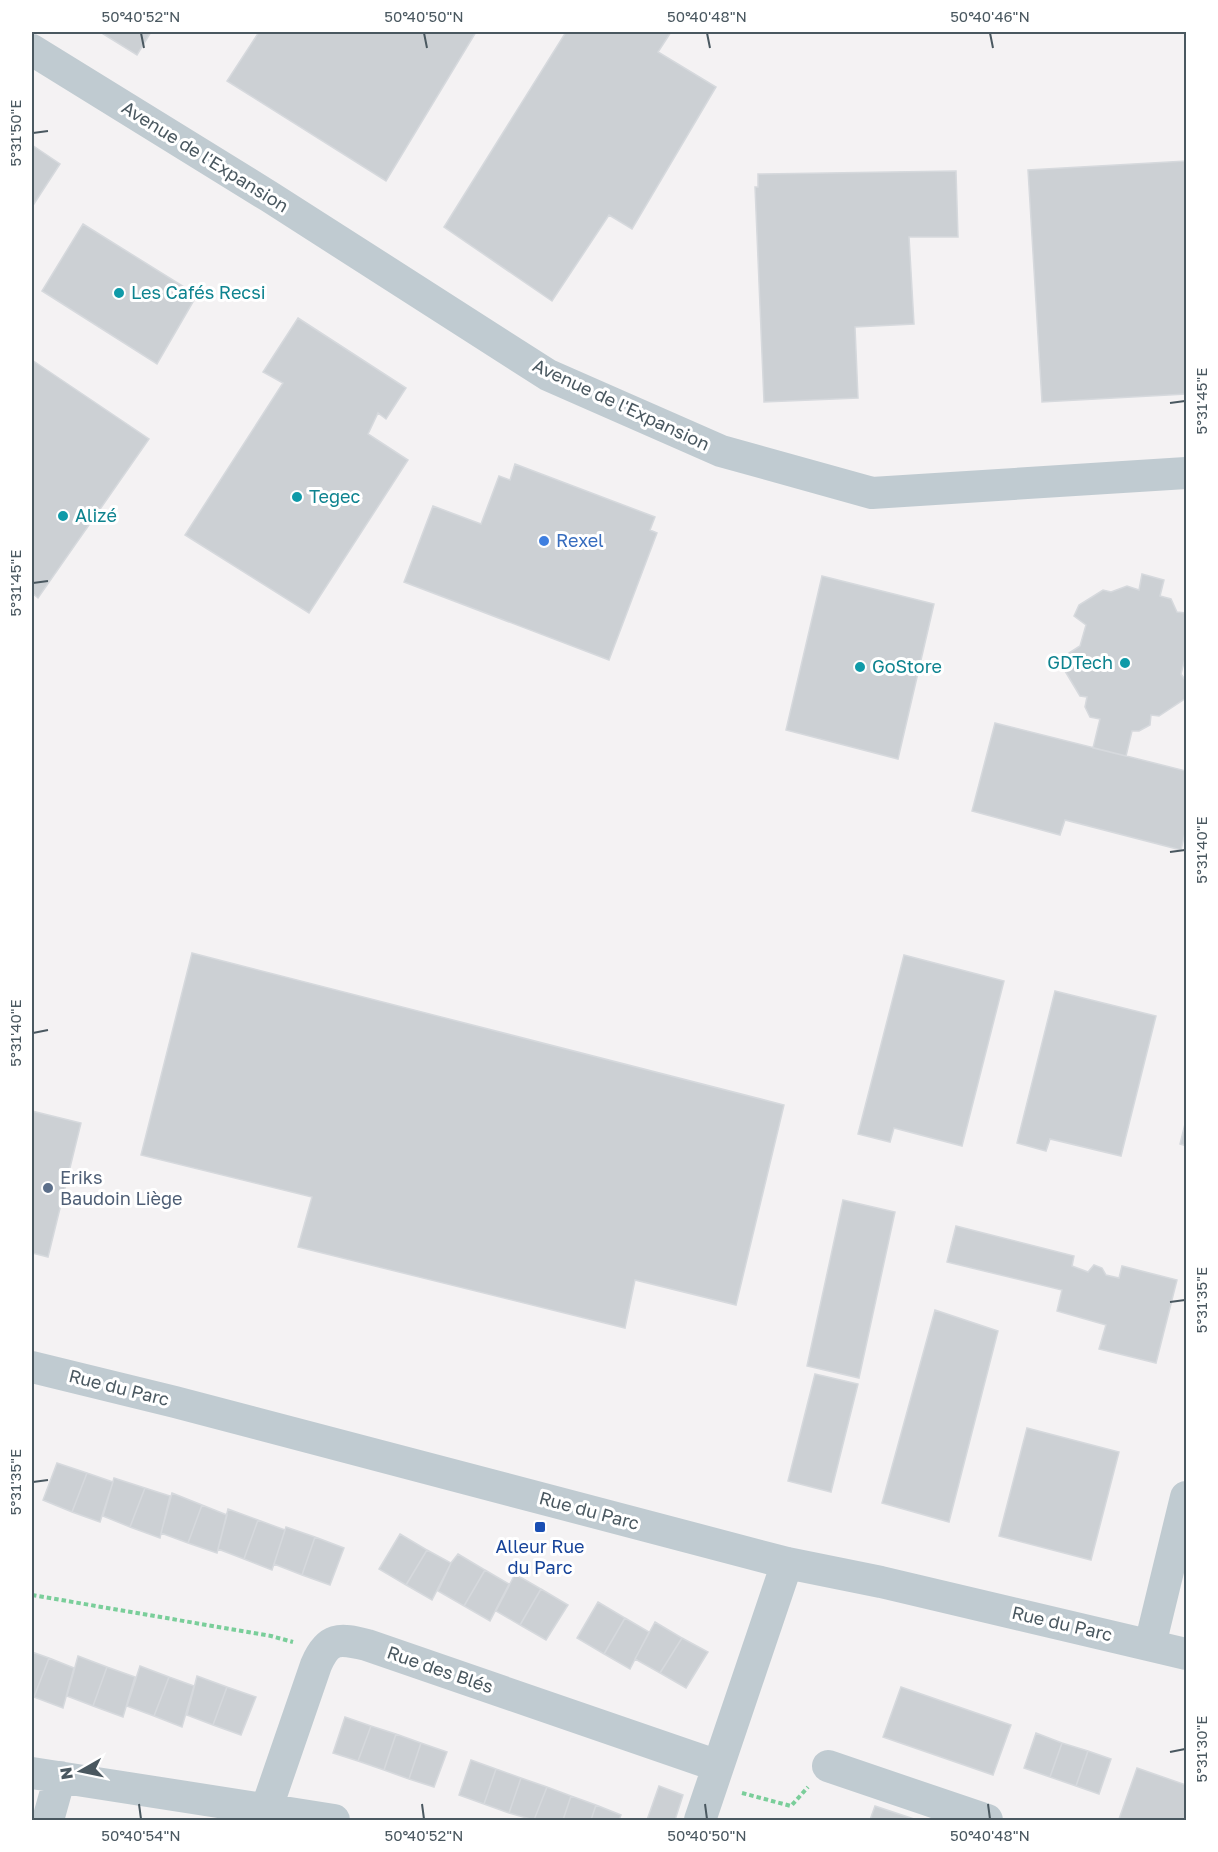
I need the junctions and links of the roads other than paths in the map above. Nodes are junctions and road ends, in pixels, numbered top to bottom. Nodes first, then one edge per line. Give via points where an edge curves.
1 (32, 50) edge
2 (1186, 473) edge
3 (32, 1367) edge
4 (1186, 1497) edge
5 (787, 1563) junction
6 (1150, 1645) junction
7 (1186, 1654) edge
8 (828, 1766) road end
9 (46, 1775) edge
10 (715, 1775) junction
11 (266, 1810) junction
12 (48, 1821) edge
13 (334, 1821) edge
14 (700, 1821) edge
15 (987, 1821) edge

1 - 2 street, Avenue de l'Expansion via 548,375 721,451 872,494
3 - 5 street, Rue du Parc
4 - 6 street
5 - 6 street, Rue du Parc
5 - 10 street
6 - 7 street, Rue du Parc
8 - 15 street
9 - 11 street
9 - 12 street
10 - 11 street, Rue des Blés via 367,1645 335,1641 322,1650
10 - 14 street
11 - 13 street

